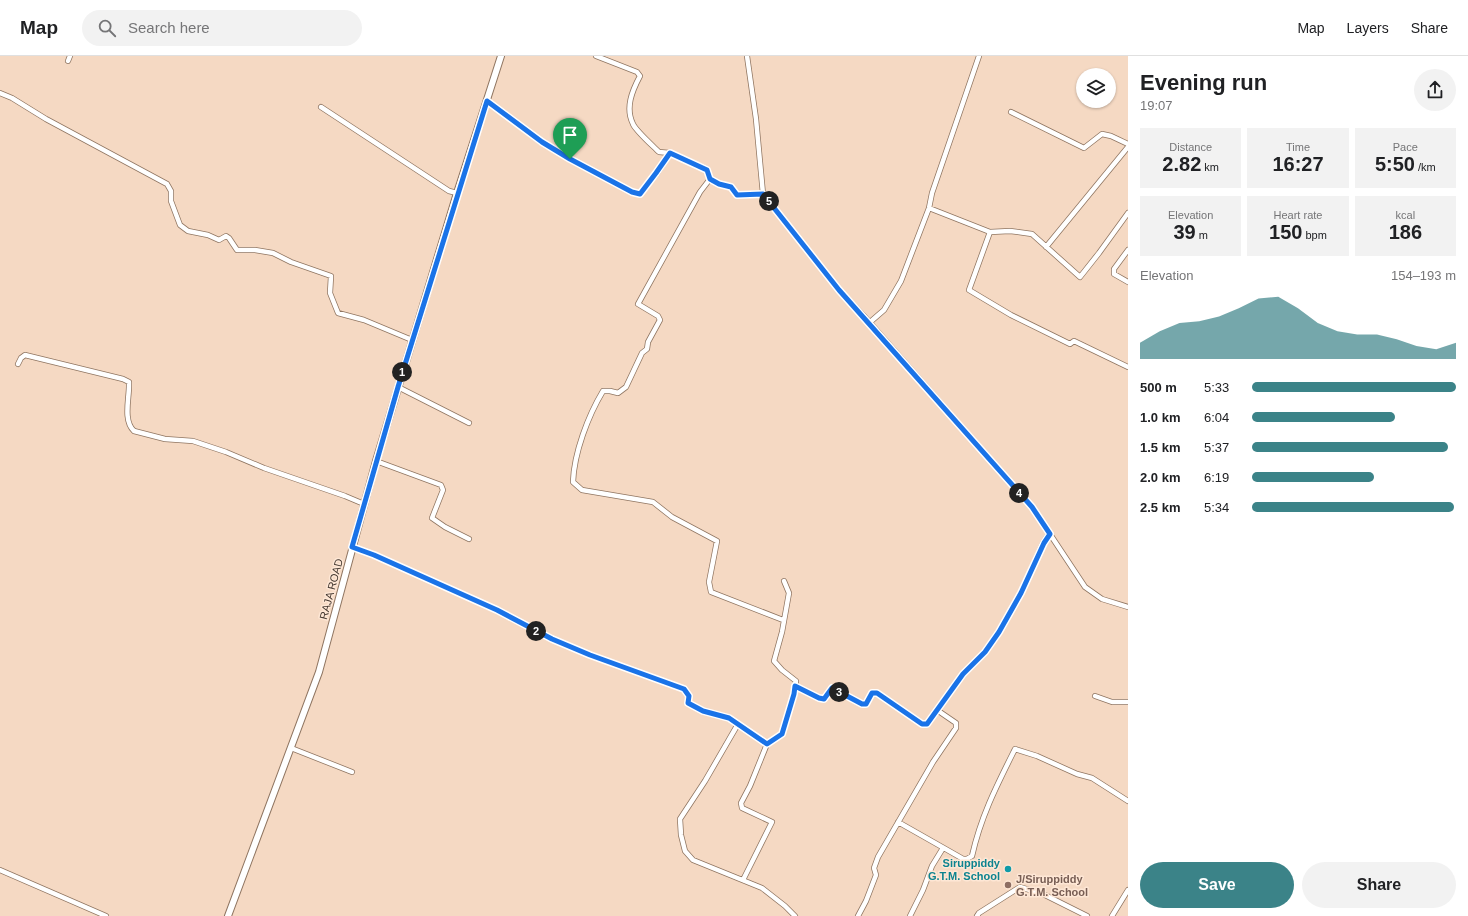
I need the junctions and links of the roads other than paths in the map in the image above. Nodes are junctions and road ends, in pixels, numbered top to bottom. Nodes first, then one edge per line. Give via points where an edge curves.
1 (501, 56) edge
2 (596, 56) edge
3 (747, 56) edge
4 (979, 56) edge
5 (0, 93) edge
6 (487, 101) junction
7 (321, 107) dead end
8 (1011, 112) dead end
9 (1128, 144) edge
10 (1128, 147) edge
11 (670, 153) junction
12 (710, 179) junction
13 (457, 193) junction
14 (763, 194) junction
15 (929, 208) junction
16 (1128, 213) edge
17 (990, 232) junction
18 (1046, 247) junction
19 (1128, 250) edge
20 (1128, 282) edge
21 (869, 323) junction
22 (412, 340) junction
23 (18, 364) dead end
24 (1128, 367) edge
25 (398, 387) junction
26 (469, 423) dead end
27 (376, 460) junction
28 (364, 504) junction
29 (1050, 534) junction
30 (469, 539) dead end
31 (352, 547) junction
32 (784, 581) dead end
33 (1128, 608) edge
34 (783, 620) junction
35 (795, 686) junction
36 (1095, 696) dead end
37 (1128, 702) edge
38 (937, 710) junction
39 (738, 724) junction
40 (767, 744) junction
41 (291, 748) junction
42 (352, 772) dead end
43 (1128, 801) edge
44 (898, 822) junction
45 (943, 848) junction
46 (0, 870) edge
47 (743, 880) junction
48 (1128, 890) edge
49 (106, 916) edge
50 (228, 916) edge
51 (795, 916) edge
52 (858, 916) edge
53 (910, 916) edge
54 (977, 916) edge
55 (1087, 916) edge
56 (1112, 916) edge

1 - 6 street, RAJA ROAD
2 - 11 street via 637,72 640,76 632,91 629,108 633,125 659,152
3 - 14 street
4 - 15 street
5 - 22 street via 167,184 180,225 188,231 219,240 226,236 237,250 273,253 331,276 330,293 338,313 364,320
6 - 11 street via 542,142 632,192 640,194
6 - 13 street, RAJA ROAD
7 - 13 street
8 - 9 street via 1084,148 1102,134
10 - 18 street
11 - 12 street via 707,170
12 - 14 street via 731,187 737,195
12 - 34 street via 700,192 638,304 658,316 660,320 626,387 618,393 604,391 598,400 587,424 574,467 573,482 582,490 653,502 672,517 717,541 709,582 711,592
13 - 22 street, RAJA ROAD
14 - 21 street via 839,290
15 - 17 street
15 - 21 street via 901,281 884,310
16 - 18 street via 1080,277
17 - 18 street via 1025,232 1032,234
17 - 24 street via 969,290 1011,315 1070,344 1074,341
19 - 20 street via 1114,269 1114,274
21 - 29 street via 1032,507
22 - 25 street, RAJA ROAD
23 - 28 street via 25,356 123,379 130,386 128,421 134,431 165,439 193,441
25 - 26 street
25 - 27 street, RAJA ROAD
27 - 28 street, RAJA ROAD
27 - 30 street via 441,485 443,490 432,518
28 - 31 street, RAJA ROAD
29 - 33 street via 1085,587 1102,599
29 - 38 street via 999,632 985,652 963,674
31 - 39 street via 490,607 559,642 684,689 689,696 688,703 703,711 729,718
31 - 41 street, RAJA ROAD via 318,672
32 - 34 street via 789,593
34 - 35 street via 774,661 796,681
35 - 38 street via 824,699 832,688 862,704 866,704 872,693 877,693 922,724 927,724
35 - 40 street via 782,734
36 - 37 street via 1112,702
38 - 44 street via 956,723 956,728
39 - 40 street
39 - 47 street via 680,819 685,851 693,860
40 - 47 street via 741,803 742,808 772,822
41 - 42 street
41 - 50 street, RAJA ROAD
43 - 45 street via 1092,778 1014,749 986,808 972,856 965,860
44 - 45 street
44 - 52 street via 878,856 874,868 876,875
45 - 53 street via 932,866 924,890
46 - 49 street
47 - 51 street via 762,888
48 - 56 street
54 - 55 street via 1020,887 1043,894

